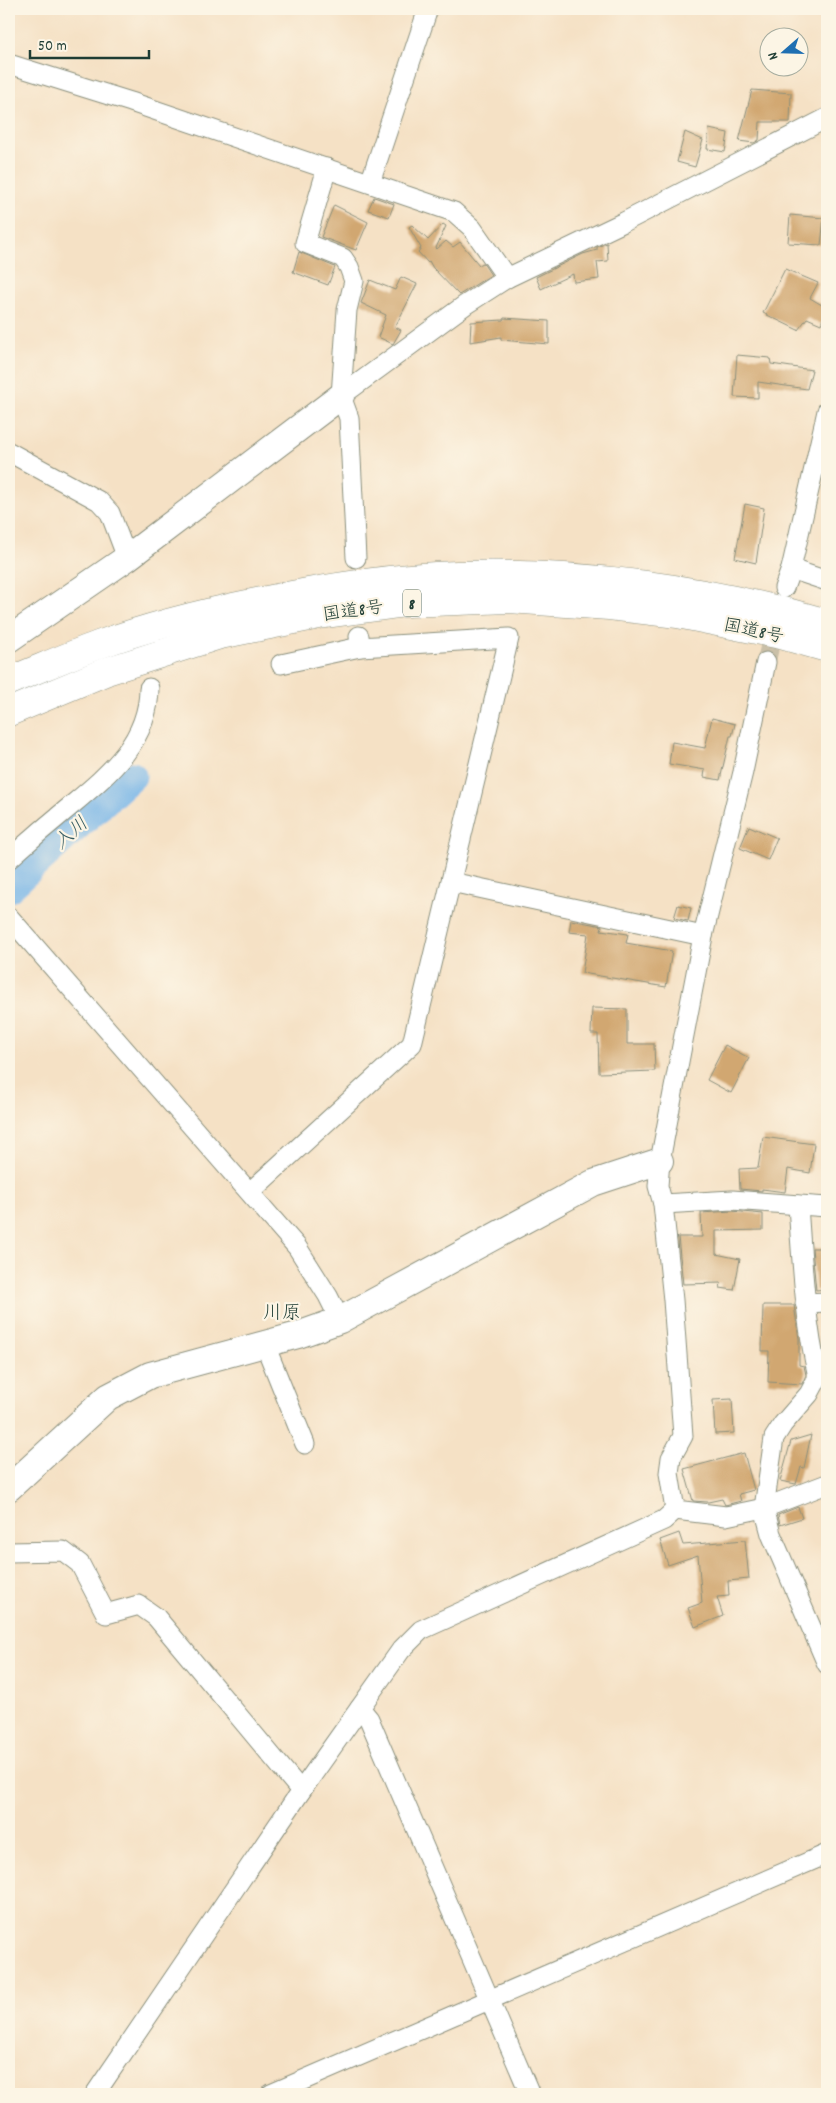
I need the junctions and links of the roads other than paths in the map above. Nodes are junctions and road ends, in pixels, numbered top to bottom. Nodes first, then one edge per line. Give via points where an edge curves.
1 (428, 9) edge
2 (9, 64) edge
3 (827, 118) edge
4 (327, 168) junction
5 (370, 182) junction
6 (506, 278) junction
7 (342, 396) junction
8 (827, 411) edge
9 (9, 452) edge
10 (126, 558) junction
11 (356, 558) dead end
12 (791, 569) junction
13 (827, 580) edge
14 (784, 588) dead end
15 (827, 623) edge
16 (9, 639) edge
17 (827, 648) edge
18 (766, 662) tunnel mouth
19 (281, 664) dead end
20 (9, 681) edge
21 (149, 688) dead end
22 (9, 712) edge
23 (9, 858) edge
24 (451, 882) junction
25 (9, 917) edge
26 (703, 936) junction
27 (660, 1161) junction
28 (250, 1192) junction
29 (663, 1204) junction
30 (798, 1205) junction
31 (827, 1207) edge
32 (827, 1302) edge
33 (805, 1303) junction
34 (340, 1320) junction
35 (265, 1344) junction
36 (304, 1444) dead end
37 (827, 1484) edge
38 (9, 1488) edge
39 (764, 1508) junction
40 (675, 1510) junction
41 (9, 1552) edge
42 (827, 1664) edge
43 (360, 1708) junction
44 (301, 1791) junction
45 (827, 1854) edge
46 (489, 2000) junction
47 (95, 2094) edge
48 (271, 2094) edge
49 (530, 2094) edge

1 - 5 street
2 - 4 street
3 - 6 street via 624,222
4 - 5 street
4 - 7 street via 305,243 343,258 354,281 347,310
5 - 6 street via 454,212 472,228
6 - 7 street via 464,305
7 - 10 street
7 - 11 street via 349,418
8 - 12 street
9 - 10 street via 99,501 110,513
10 - 16 street
12 - 13 street
12 - 14 street
15 - 20 highway, 国道8号 / 8 via 733,599 674,590 524,575 456,575 379,581 223,609 98,645
17 - 22 highway, 国道8号 / 8 via 678,614 609,606 509,599 406,603 319,615 220,635 107,671
18 - 26 street
19 - 24 street via 360,641 509,638
21 - 23 street via 149,705 120,762 92,790
24 - 26 street
24 - 28 street via 412,1044
25 - 28 street
26 - 27 street
27 - 29 street via 658,1186
27 - 34 street via 593,1184
28 - 34 street via 297,1247
29 - 30 street via 732,1200
29 - 40 street via 684,1436 671,1458 669,1473
30 - 31 street
30 - 33 street
32 - 33 street
33 - 39 street via 818,1377 809,1394 774,1438
34 - 35 street
35 - 36 street
35 - 38 street via 150,1375 108,1397
37 - 39 street
39 - 40 street via 726,1516
39 - 42 street via 771,1534
40 - 43 street via 664,1520 421,1630 401,1650
41 - 44 street via 63,1551 80,1564 106,1614 139,1605 156,1617
43 - 44 street
43 - 46 street via 370,1719
44 - 47 street
45 - 46 street
46 - 48 street
46 - 49 street

